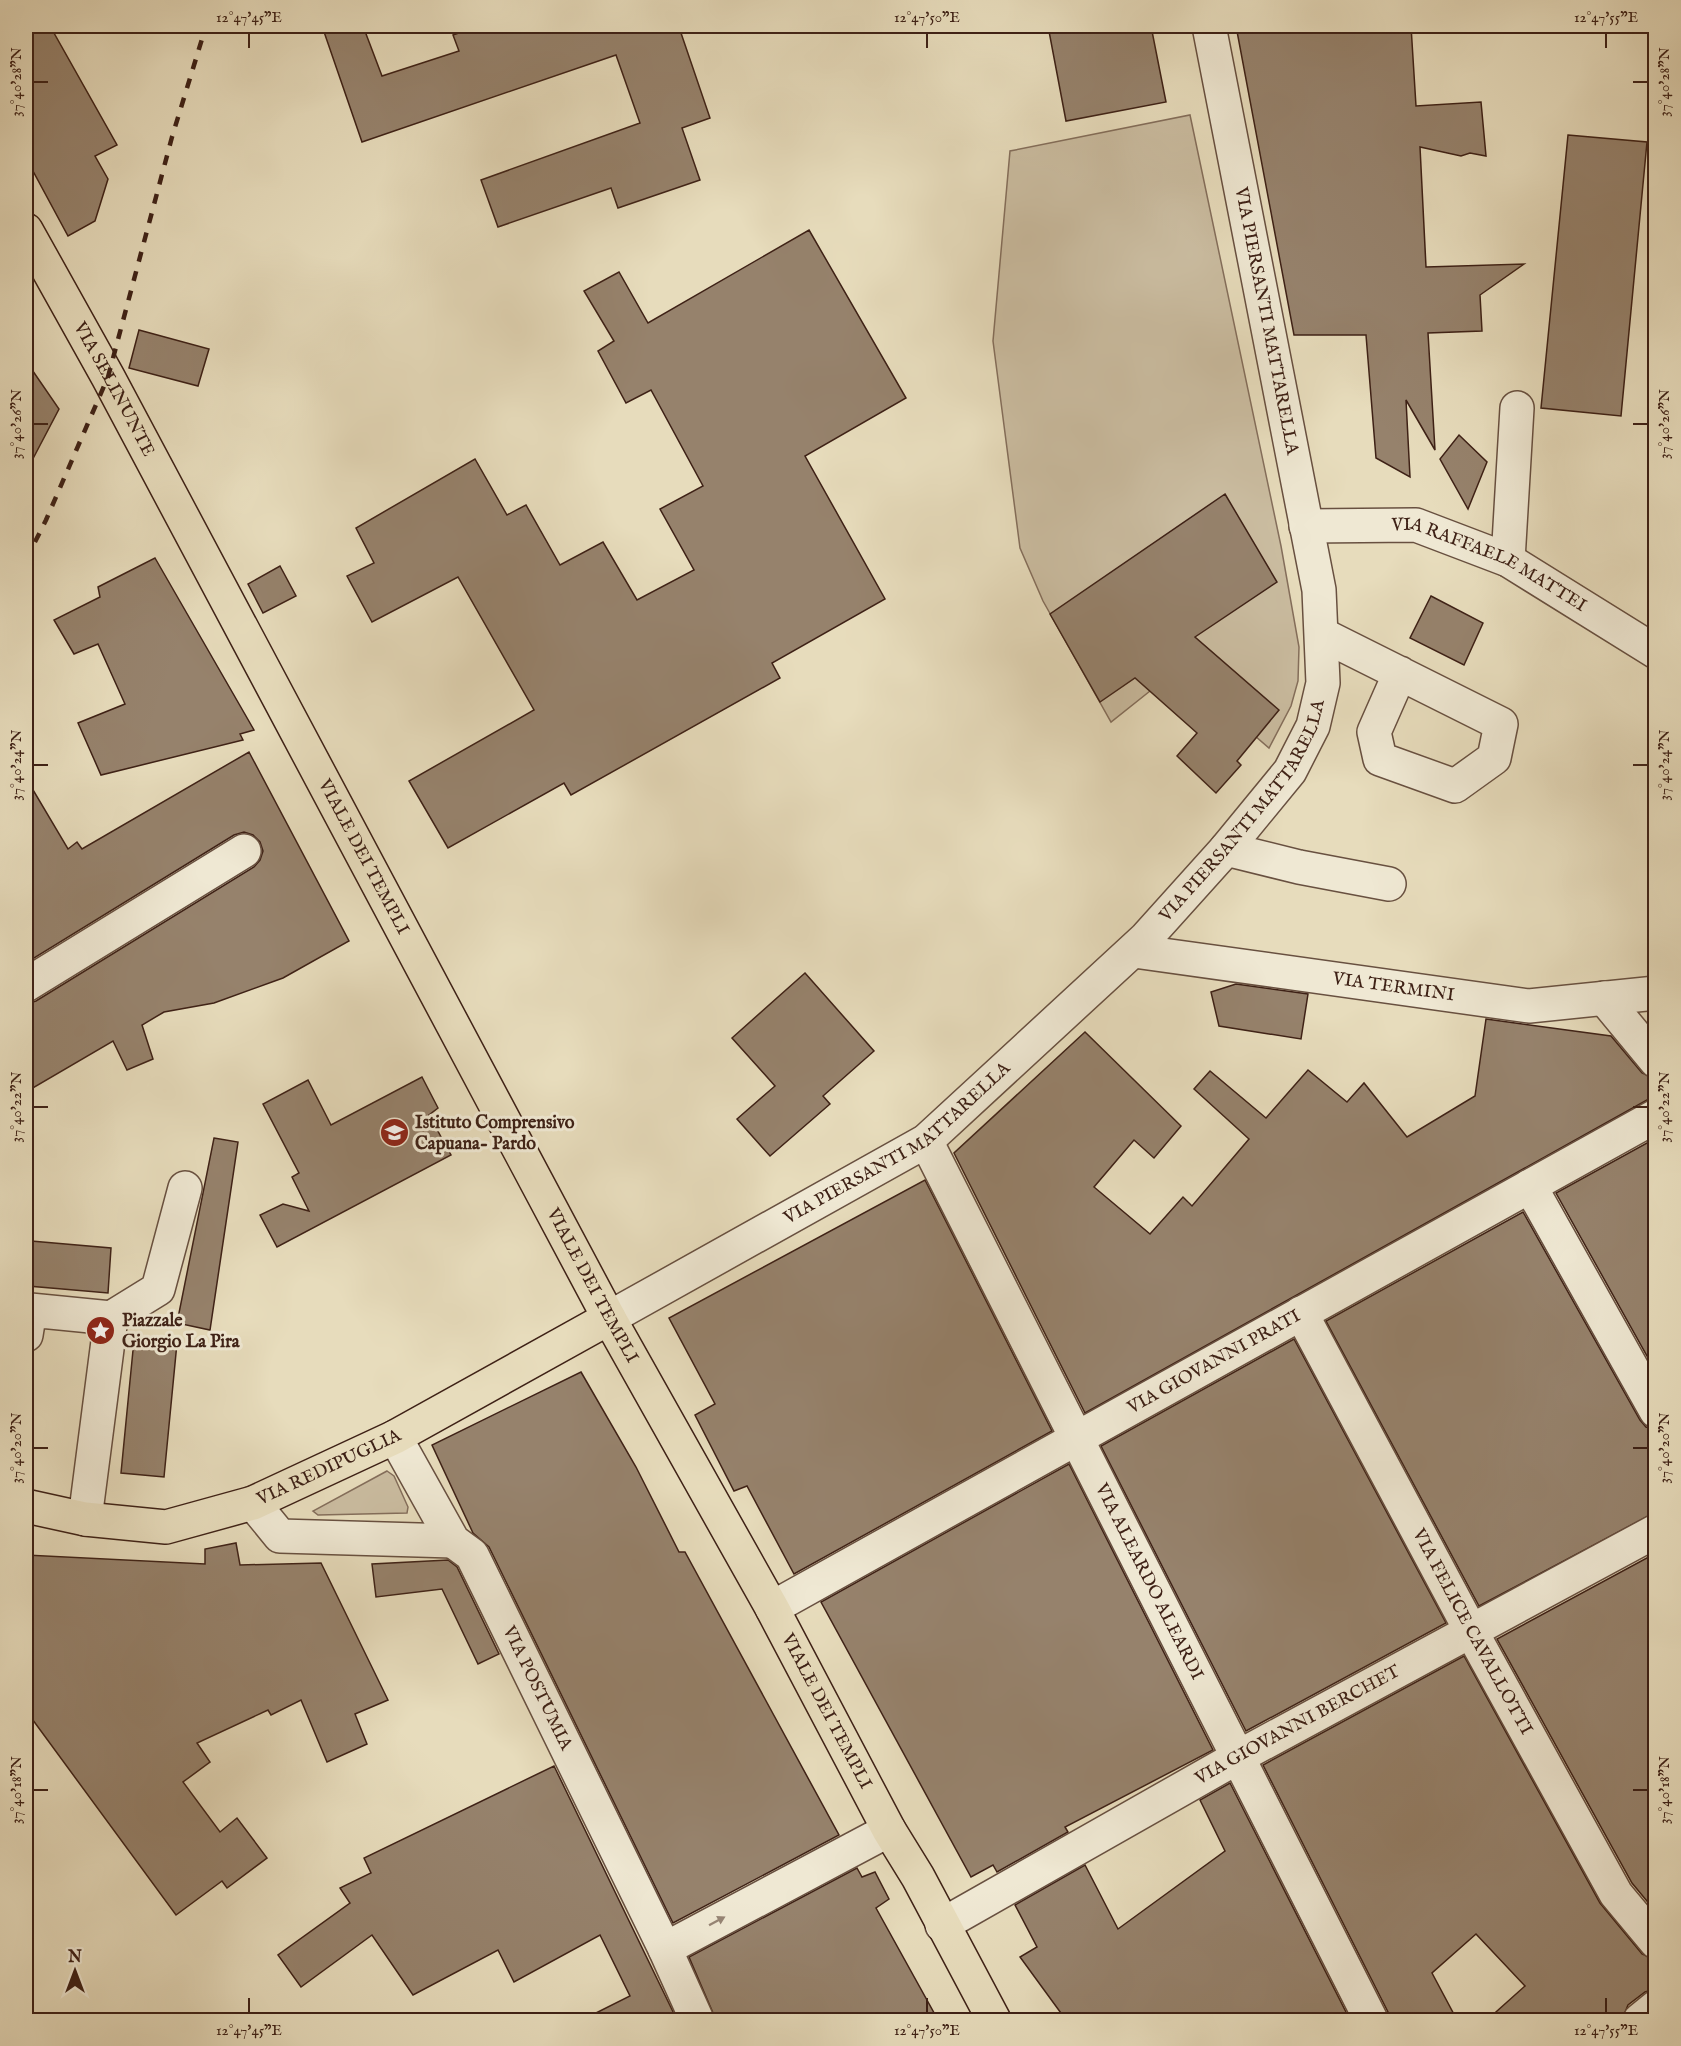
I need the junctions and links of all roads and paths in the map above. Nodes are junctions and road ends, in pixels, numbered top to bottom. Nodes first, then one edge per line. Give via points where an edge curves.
1 (1209, 26) edge
2 (26, 230) edge
3 (1517, 408) dead end
4 (1306, 526) junction
5 (199, 548) joint
6 (1508, 560) junction
7 (1323, 635) junction
8 (1656, 652) edge
9 (1400, 673) dead end
10 (1226, 849) junction
11 (244, 851) dead end
12 (1389, 884) dead end
13 (1134, 951) junction
14 (26, 985) edge
15 (1656, 993) edge
16 (1605, 998) junction
17 (1656, 1061) edge
18 (1656, 1116) edge
19 (926, 1141) junction
20 (1530, 1186) junction
21 (185, 1188) dead end
22 (1301, 1313) junction
23 (111, 1318) junction
24 (609, 1318) junction
25 (26, 1335) edge
26 (1656, 1411) edge
27 (395, 1437) junction
28 (1077, 1439) junction
29 (253, 1503) junction
30 (26, 1506) edge
31 (85, 1519) junction
32 (1656, 1531) edge
33 (453, 1541) junction
34 (772, 1608) junction
35 (1471, 1631) junction
36 (1238, 1757) junction
37 (889, 1830) junction
38 (942, 1925) junction
39 (1656, 1942) edge
40 (665, 1949) junction
41 (1656, 2007) edge
42 (697, 2020) edge
43 (994, 2020) edge
44 (1371, 2020) edge
45 (1640, 2020) edge

1 - 4 street, VIA PIERSANTI MATTARELLA
2 - 5 main road, VIA SELINUNTE
3 - 6 street
4 - 6 street, VIA RAFFAELE MATTEI via 1416,525
4 - 7 street, VIA PIERSANTI MATTARELLA
5 - 24 main road, VIALE DEI TEMPLI
6 - 8 street, VIA RAFFAELE MATTEI
7 - 9 street
7 - 10 street, VIA PIERSANTI MATTARELLA via 1323,682 1313,726 1290,771
10 - 12 street
10 - 13 street, VIA PIERSANTI MATTARELLA
11 - 14 street
13 - 16 street, VIA TERMINI via 1529,1006
13 - 19 street, VIA PIERSANTI MATTARELLA
15 - 16 street, VIA TERMINI
16 - 17 street
18 - 20 street, VIA GIOVANNI PRATI
19 - 24 street, VIA PIERSANTI MATTARELLA
19 - 28 street, VIA ALEARDO ALEARDI
20 - 22 street, VIA GIOVANNI PRATI
20 - 26 street
21 - 23 street via 158,1289
22 - 28 street, VIA GIOVANNI PRATI
22 - 35 street, VIA FELICE CAVALLOTTI
23 - 25 street via 30,1310
23 - 31 street
24 - 27 main road, VIA REDIPUGLIA
24 - 34 main road, VIALE DEI TEMPLI
27 - 29 main road, VIA REDIPUGLIA
27 - 33 street, VIA POSTUMIA
28 - 34 street, VIA GIOVANNI PRATI
28 - 36 street, VIA ALEARDO ALEARDI
29 - 31 main road, VIA REDIPUGLIA via 166,1527
29 - 33 street via 280,1536
30 - 31 main road, VIA REDIPUGLIA
32 - 35 street, VIA GIOVANNI BERCHET
33 - 40 street, VIA POSTUMIA via 472,1555
34 - 37 main road, VIALE DEI TEMPLI
35 - 36 street, VIA GIOVANNI BERCHET
35 - 39 street, VIA FELICE CAVALLOTTI via 1616,1894
36 - 38 street, VIA GIOVANNI BERCHET
36 - 44 street, VIA ALEARDO ALEARDI
37 - 38 main road, VIALE DEI TEMPLI
40 -> 37 street
38 - 43 main road, VIALE DEI TEMPLI
40 - 42 street, VIA POSTUMIA
41 - 45 street

